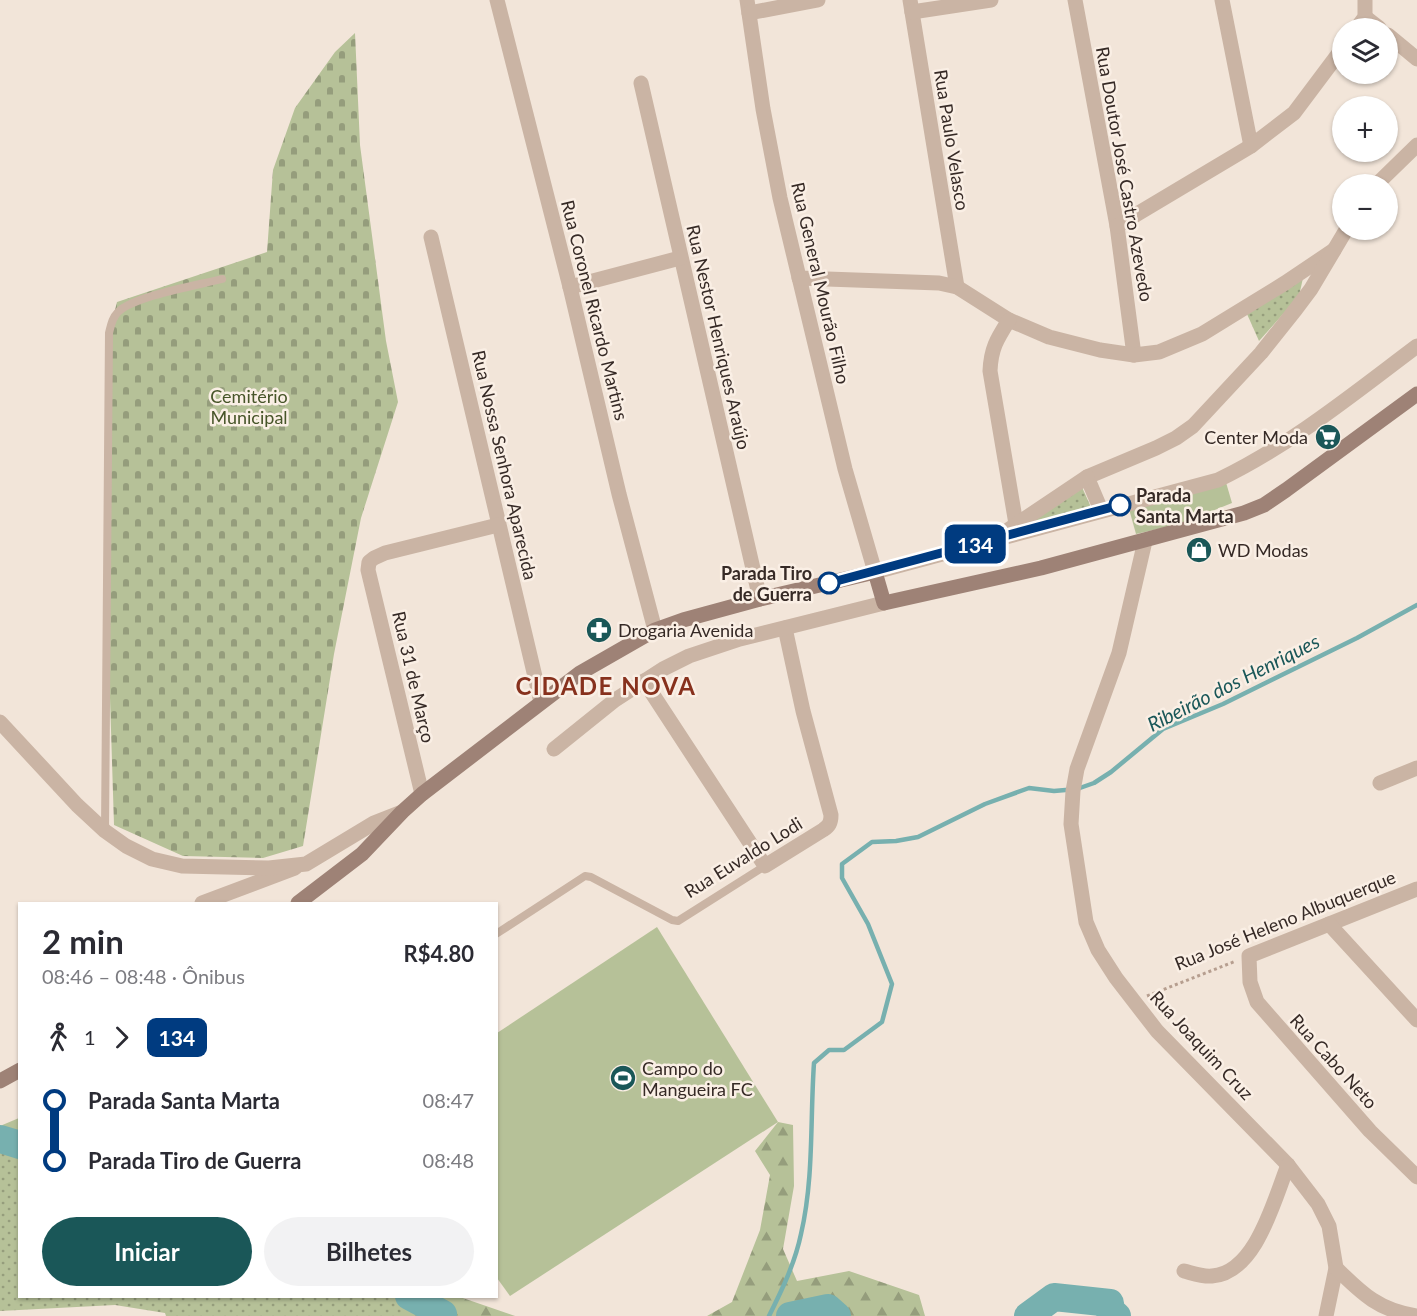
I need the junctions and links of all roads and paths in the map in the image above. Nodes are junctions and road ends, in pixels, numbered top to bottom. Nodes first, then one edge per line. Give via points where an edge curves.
1 (497, 0) edge
2 (818, 0) edge
3 (991, 0) edge
4 (1075, 0) edge
5 (1222, 0) edge
6 (1365, 0) edge
7 (748, 6) edge
8 (911, 6) edge
9 (1362, 18) edge
10 (1398, 43) edge
11 (1417, 59) edge
12 (1332, 62) edge
13 (641, 83) dead end
14 (1417, 145) edge
15 (1251, 146) junction
16 (1387, 174) edge
17 (1117, 226) junction
18 (431, 237) dead end
19 (1340, 240) edge
20 (1334, 250) junction
21 (680, 258) junction
22 (799, 278) junction
23 (222, 279) dead end
24 (570, 287) junction
25 (957, 287) junction
26 (1009, 320) junction
27 (1417, 346) edge
28 (1134, 355) junction
29 (1417, 394) edge
30 (1087, 477) junction
31 (1101, 510) junction
32 (498, 525) junction
33 (1016, 525) junction
34 (996, 538) junction
35 (1145, 542) junction
36 (875, 572) junction
37 (760, 599) junction
38 (884, 603) junction
39 (785, 628) junction
40 (655, 630) junction
41 (644, 681) junction
42 (541, 702) junction
43 (0, 722) edge
44 (554, 749) dead end
45 (1417, 768) edge
46 (1380, 783) dead end
47 (422, 794) junction
48 (402, 812) junction
49 (105, 831) junction
50 (306, 864) junction
51 (765, 866) junction
52 (1417, 889) edge
53 (205, 902) edge
54 (299, 902) edge
55 (1329, 924) junction
56 (498, 933) edge
57 (1249, 956) junction
58 (1135, 1002) junction
59 (1417, 1020) edge
60 (18, 1071) edge
61 (0, 1081) edge
62 (1288, 1165) junction
63 (1417, 1177) edge
64 (1336, 1268) junction
65 (1184, 1271) dead end
66 (1326, 1316) edge
67 (1417, 1316) edge

1 - 24 street, Rua Coronel Ricardo Martins
2 - 7 street
3 - 8 street
4 - 17 street, Rua Doutor José Castro Azevedo
5 - 15 street
6 - 9 street
7 - 22 street, Rua General Mourão Filho via 771,151
8 - 25 street, Rua Paulo Velasco
10 - 11 street
12 - 15 street via 1294,113
13 - 21 street, Rua Nestor Henriques Araújo
14 - 16 street
15 - 17 street
17 - 28 street, Rua Doutor José Castro Azevedo
18 - 32 street, Rua Nossa Senhora Aparecida
19 - 20 street
20 - 28 street via 1202,334 1159,352
20 - 30 street via 1311,289 1261,353 1193,426 1156,448
21 - 24 street
21 - 37 street, Rua Nestor Henriques Araújo
22 - 25 street
22 - 36 street, Rua General Mourão Filho via 845,469
23 - 49 lane via 125,306 111,321
24 - 40 street, Rua Coronel Ricardo Martins
25 - 26 street
26 - 28 street via 1049,337
26 - 33 street via 993,344 990,370
27 - 31 street via 1321,418 1251,464 1218,480
29 - 35 main road via 1264,505
30 - 31 street
30 - 33 street
31 - 34 street
32 - 42 street, Rua Nossa Senhora Aparecida
32 - 47 street, Rua 31 de Março via 385,554 369,562
33 - 34 street
34 - 36 street
35 - 38 main road
35 - 58 street, Rua Joaquim Cruz via 1119,653 1077,769 1072,803 1086,922 1098,950
36 - 37 main road
36 - 38 main road
37 - 40 main road
38 - 39 street
39 - 41 street via 689,656
39 - 51 street, Rua Euvaldo Lodi via 831,815 829,826
40 - 42 main road via 580,673
41 - 44 street
41 - 51 street
42 - 47 main road
43 - 49 street
45 - 46 street
47 - 48 main road
48 - 50 street via 354,834
48 - 54 main road via 346,869
49 - 50 street via 152,859 182,866 269,868
50 - 53 street
51 - 56 lane, Rua Euvaldo Lodi via 678,921 585,876
52 - 55 street, Rua José Heleno Albuquerque
55 - 57 street, Rua José Heleno Albuquerque
55 - 59 street
57 - 58 path, Rua José Heleno Albuquerque
57 - 63 street, Rua Cabo Neto via 1250,982 1257,1002 1370,1131
58 - 62 street, Rua Joaquim Cruz via 1157,1031
60 - 61 main road
62 - 64 street, Rua Joaquim Cruz via 1318,1204 1329,1226
62 - 65 street via 1249,1255 1223,1274 1210,1277
64 - 66 street, Rua Joaquim Cruz
64 - 67 street via 1363,1295 1393,1311

